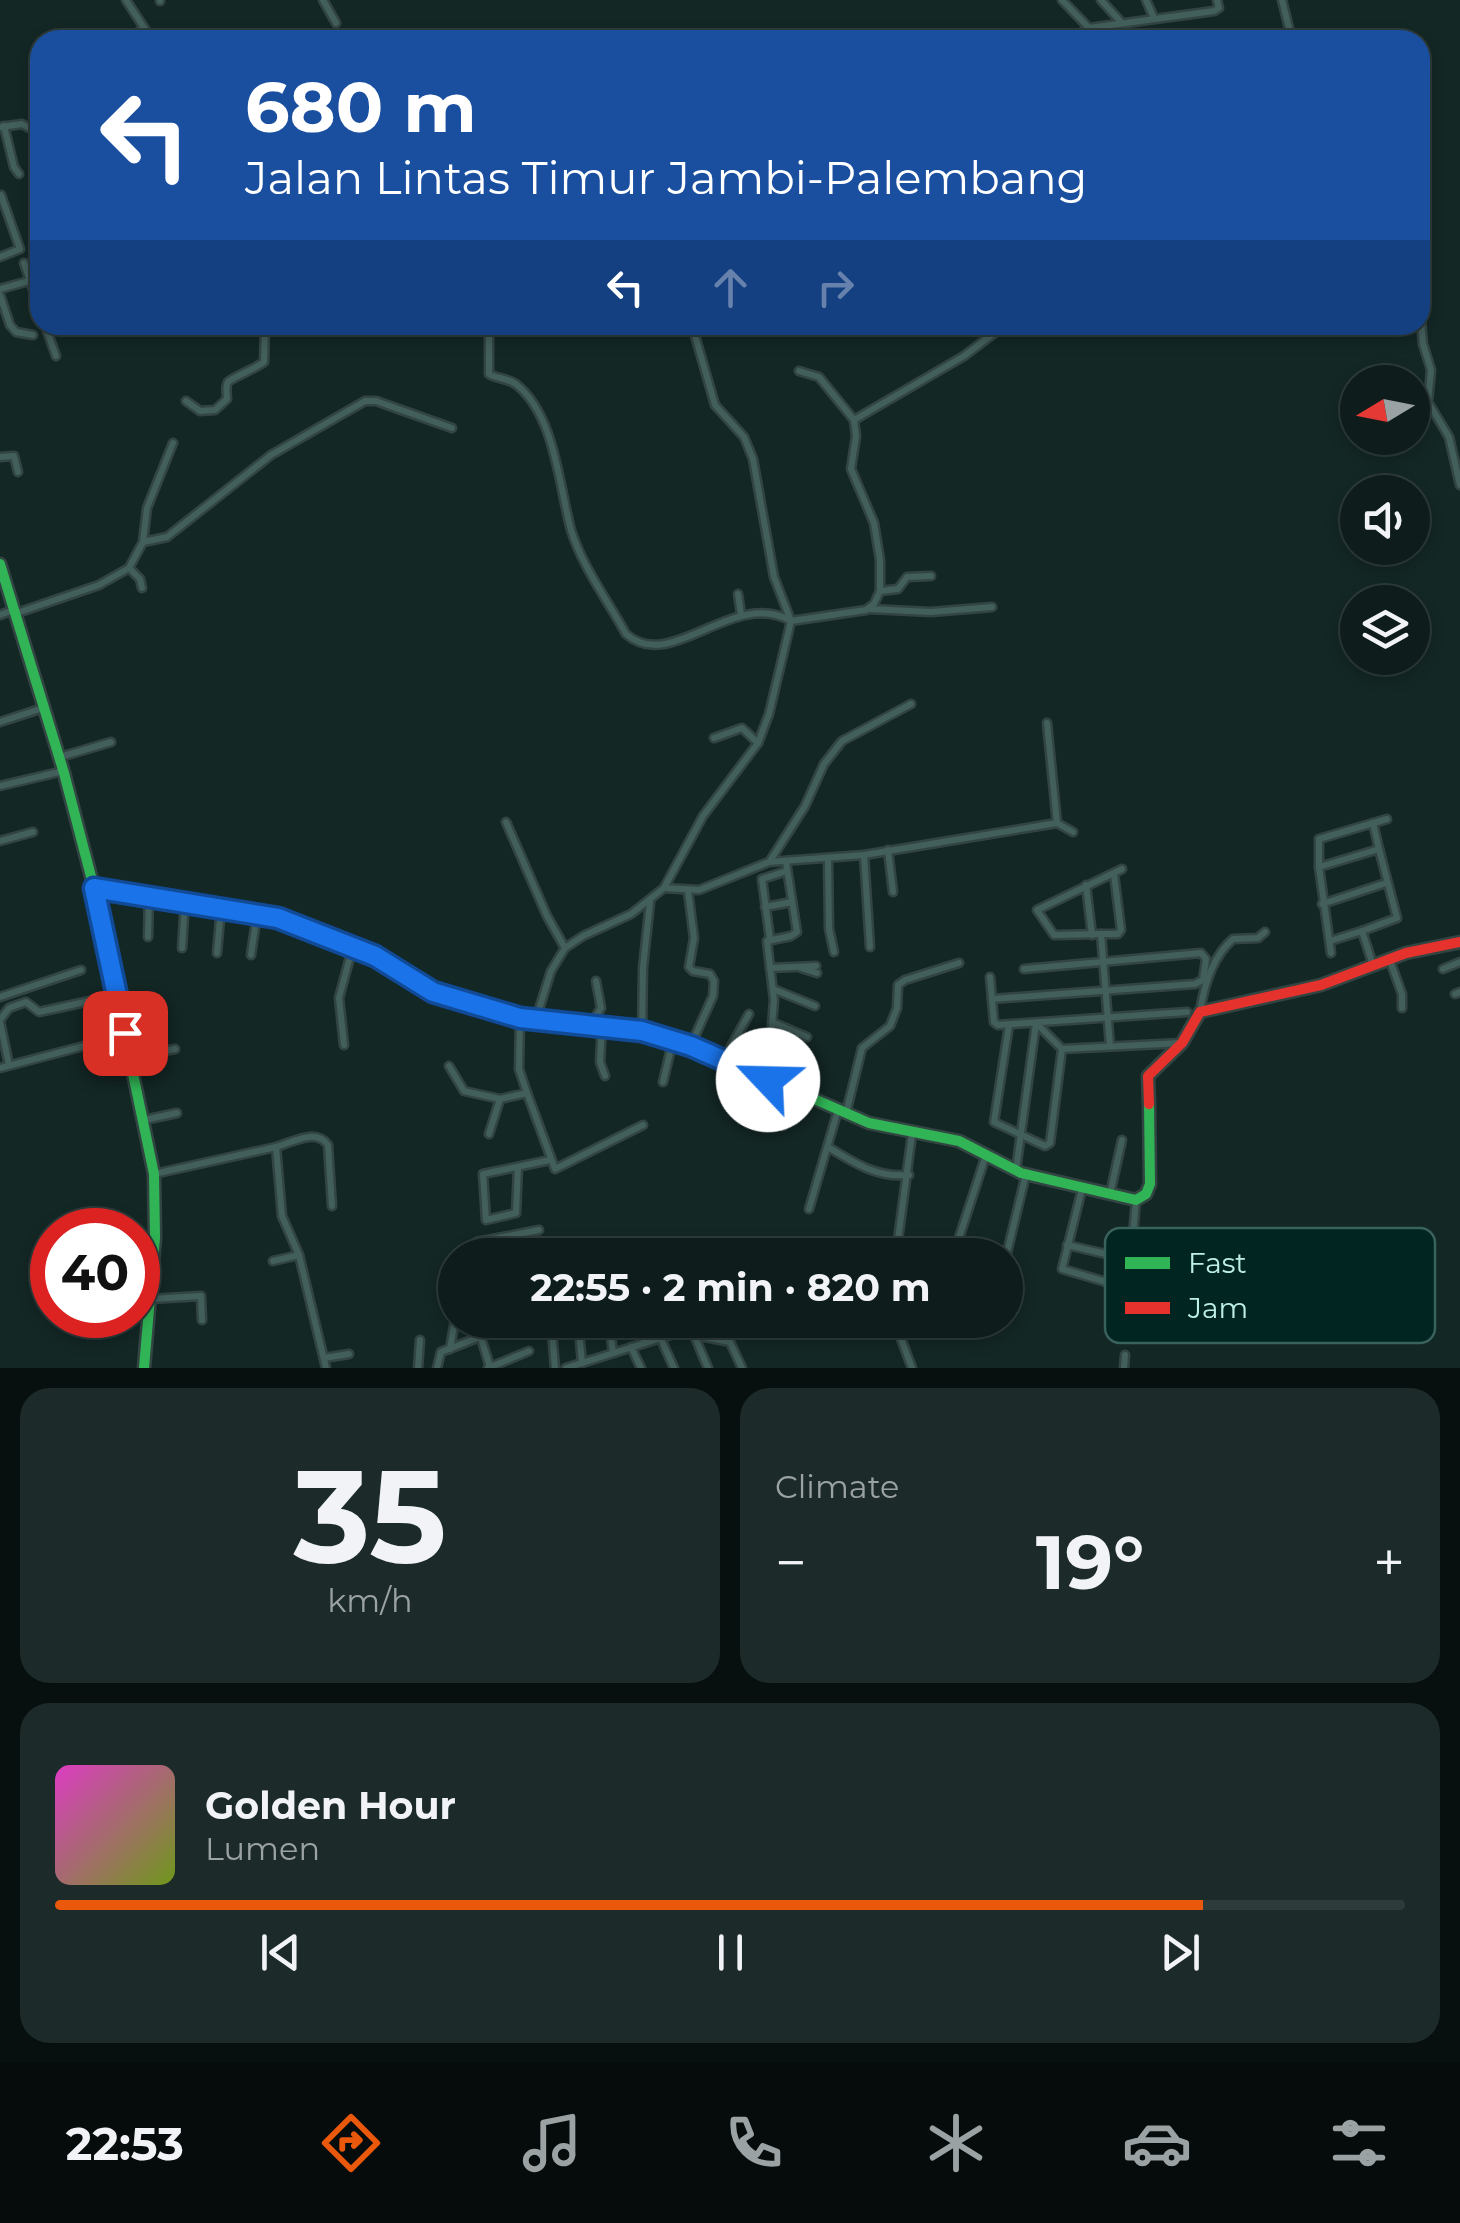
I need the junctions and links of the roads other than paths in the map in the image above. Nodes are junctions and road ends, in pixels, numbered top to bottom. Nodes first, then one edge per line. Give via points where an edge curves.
1 (126, 0) edge
2 (323, 0) edge
3 (1062, 0) edge
4 (1101, 0) edge
5 (1146, 0) edge
6 (1216, 0) edge
7 (1282, 0) edge
8 (1154, 18) junction
9 (1121, 22) junction
10 (336, 24) dead end
11 (1088, 28) junction
12 (142, 29) edge
13 (1085, 30) edge
14 (1289, 30) edge
15 (2, 126) edge
16 (30, 128) edge
17 (19, 174) dead end
18 (2, 195) edge
19 (0, 257) edge
20 (24, 263) dead end
21 (29, 280) joint
22 (0, 292) edge
23 (30, 334) edge
24 (49, 335) edge
25 (265, 335) edge
26 (489, 335) edge
27 (694, 335) edge
28 (992, 335) edge
29 (1422, 335) edge
30 (56, 356) dead end
31 (800, 371) dead end
32 (186, 401) dead end
33 (854, 420) junction
34 (452, 428) dead end
35 (174, 443) dead end
36 (0, 456) edge
37 (18, 472) dead end
38 (1460, 485) edge
39 (149, 542) junction
40 (0, 564) edge
41 (129, 568) junction
42 (931, 576) dead end
43 (0, 580) edge
44 (142, 588) dead end
45 (880, 591) junction
46 (738, 594) dead end
47 (992, 607) dead end
48 (868, 608) junction
49 (10, 612) edge
50 (741, 614) junction
51 (790, 621) junction
52 (911, 704) dead end
53 (40, 710) junction
54 (0, 722) edge
55 (1047, 723) dead end
56 (714, 738) dead end
57 (112, 742) dead end
58 (758, 743) junction
59 (59, 758) junction
60 (59, 772) junction
61 (0, 786) edge
62 (1388, 819) dead end
63 (506, 822) dead end
64 (1057, 823) junction
65 (1373, 823) junction
66 (33, 832) dead end
67 (1073, 832) dead end
68 (0, 841) edge
69 (1378, 849) junction
70 (888, 850) junction
71 (864, 854) junction
72 (828, 859) junction
73 (769, 862) junction
74 (786, 862) junction
75 (1318, 868) junction
76 (788, 871) junction
77 (1386, 883) junction
78 (1086, 886) junction
79 (92, 888) junction
80 (664, 888) junction
81 (688, 891) junction
82 (893, 892) dead end
83 (149, 897) junction
84 (650, 901) junction
85 (185, 902) junction
86 (792, 902) junction
87 (1322, 904) junction
88 (765, 907) junction
89 (221, 908) junction
90 (256, 914) junction
91 (1362, 931) junction
92 (1265, 932) dead end
93 (1097, 935) junction
94 (148, 937) dead end
95 (770, 938) junction
96 (1330, 941) junction
97 (1460, 942) edge
98 (353, 946) junction
99 (870, 946) dead end
100 (182, 948) dead end
101 (566, 948) junction
102 (834, 952) dead end
103 (217, 953) dead end
104 (1330, 953) dead end
105 (251, 956) dead end
106 (1390, 958) junction
107 (1460, 962) edge
108 (1103, 963) junction
109 (959, 964) dead end
110 (1373, 965) junction
111 (770, 968) junction
112 (1024, 969) dead end
113 (81, 970) dead end
114 (816, 970) dead end
115 (1443, 970) dead end
116 (990, 977) dead end
117 (596, 982) dead end
118 (772, 989) junction
119 (1106, 990) junction
120 (113, 996) junction
121 (0, 997) edge
122 (992, 999) junction
123 (814, 1006) dead end
124 (1402, 1008) dead end
125 (1194, 1012) junction
126 (749, 1014) dead end
127 (1109, 1016) junction
128 (520, 1018) junction
129 (536, 1019) junction
130 (0, 1021) edge
131 (772, 1022) junction
132 (1036, 1023) junction
133 (596, 1024) junction
134 (1009, 1025) junction
135 (642, 1031) junction
136 (122, 1036) junction
137 (807, 1037) dead end
138 (673, 1040) junction
139 (1182, 1043) junction
140 (344, 1045) dead end
141 (691, 1046) junction
142 (1110, 1046) junction
143 (1062, 1049) junction
144 (174, 1050) dead end
145 (130, 1057) junction
146 (770, 1057) junction
147 (724, 1060) junction
148 (9, 1065) junction
149 (448, 1066) dead end
150 (0, 1068) edge
151 (810, 1073) dead end
152 (605, 1076) dead end
153 (768, 1080) junction
154 (664, 1082) dead end
155 (793, 1090) junction
156 (526, 1093) junction
157 (500, 1099) junction
158 (842, 1111) junction
159 (177, 1112) dead end
160 (144, 1120) junction
161 (643, 1124) dead end
162 (783, 1126) dead end
163 (489, 1134) dead end
164 (912, 1134) junction
165 (1020, 1135) junction
166 (1122, 1140) dead end
167 (276, 1147) junction
168 (828, 1148) junction
169 (986, 1155) junction
170 (550, 1160) junction
171 (518, 1167) junction
172 (1021, 1172) junction
173 (154, 1174) junction
174 (909, 1175) junction
175 (1082, 1189) junction
176 (1110, 1194) junction
177 (1136, 1200) junction
178 (332, 1206) dead end
179 (157, 1208) edge
180 (808, 1210) dead end
181 (1134, 1228) edge
182 (539, 1230) dead end
183 (508, 1237) joint
184 (502, 1238) edge
185 (899, 1238) edge
186 (959, 1238) edge
187 (1009, 1238) edge
188 (1068, 1245) junction
189 (1105, 1254) edge
190 (299, 1255) junction
191 (273, 1261) dead end
192 (1105, 1282) edge
193 (160, 1298) edge
194 (202, 1320) dead end
195 (145, 1338) edge
196 (452, 1338) edge
197 (481, 1338) joint
198 (554, 1338) edge
199 (580, 1338) edge
200 (611, 1338) edge
201 (644, 1338) edge
202 (657, 1338) edge
203 (660, 1338) edge
204 (696, 1338) edge
205 (712, 1338) edge
206 (901, 1338) edge
207 (420, 1340) dead end
208 (644, 1343) junction
209 (631, 1347) junction
210 (450, 1349) junction
211 (530, 1351) dead end
212 (613, 1353) junction
213 (349, 1354) dead end
214 (1125, 1355) dead end
215 (324, 1358) junction
216 (582, 1363) junction
217 (142, 1368) edge
218 (326, 1368) edge
219 (418, 1368) edge
220 (437, 1368) edge
221 (489, 1368) edge
222 (556, 1368) edge
223 (566, 1368) edge
224 (641, 1368) edge
225 (674, 1368) edge
226 (708, 1368) edge
227 (742, 1368) edge
228 (912, 1368) edge
229 (1124, 1368) edge

1 - 12 street
2 - 10 street
3 - 11 street
4 - 9 street
5 - 8 street
6 - 8 street via 1214,11
7 - 14 street
8 - 9 street
9 - 11 street
11 - 13 street
15 - 16 street
15 - 17 street
18 - 19 street via 20,249
20 - 21 street
21 - 22 street
22 - 23 street via 10,325
24 - 30 street
25 - 32 street via 264,362 230,380 227,400 200,412
26 - 50 street via 488,374 516,384 534,407 572,530 626,634 654,645
27 - 51 street via 715,405 744,437 752,459 774,577
28 - 33 street
29 - 38 street via 1431,370 1428,402 1449,437
31 - 33 street via 820,377
33 - 45 street via 850,469 874,523
34 - 39 street via 365,401 271,454 174,532
35 - 39 street via 147,508
36 - 37 street via 14,456
39 - 41 street
40 - 49 main road
41 - 44 street
41 - 49 street via 99,585
42 - 45 street via 907,577 898,590
43 - 49 main road
45 - 48 street
46 - 50 street
47 - 48 street
48 - 51 street
49 - 53 main road
49 - 59 main road
50 - 51 street via 764,612
51 - 58 street
52 - 73 street via 842,742
53 - 54 street
53 - 60 main road
55 - 64 street
56 - 58 street via 744,728
57 - 59 street
58 - 80 street via 703,816
59 - 79 main road
60 - 61 street
60 - 79 main road
62 - 65 street
63 - 101 street
64 - 67 street
64 - 70 street
65 - 69 street
65 - 75 street via 1318,839
66 - 68 street
69 - 75 street
69 - 77 street
70 - 71 street
70 - 82 street
71 - 72 street
71 - 99 street
72 - 74 street
72 - 102 street
73 - 74 street
73 - 81 street
74 - 76 street
75 - 87 street
76 - 86 street
76 - 88 street via 762,879
77 - 87 street
77 - 91 street via 1397,918
78 - 93 street
78 - 93 street via 1118,872 1121,930
78 - 93 street via 1037,910 1054,935
79 - 83 main road
79 - 120 main road
79 - 145 main road
80 - 81 street
80 - 84 street
81 - 141 street via 690,967 710,974 714,986
83 - 85 main road
83 - 94 street
84 - 101 street
84 - 135 street
85 - 89 main road
85 - 100 street
86 - 88 street
86 - 95 street via 797,932
87 - 96 street
88 - 95 street
89 - 90 main road
89 - 103 street
90 - 98 main road
90 - 105 street
91 - 96 street
91 - 110 street
92 - 125 street via 1233,939 1222,949
93 - 108 street
95 - 111 street
96 - 104 street
97 - 106 main road
98 - 128 main road via 418,986
98 - 140 street via 339,998
101 - 129 street via 551,970
106 - 110 main road
106 - 124 street
107 - 115 street
108 - 112 street
108 - 119 street
108 - 119 street via 1200,953 1206,959 1199,983
109 - 158 street via 898,985 890,1026 862,1048
110 - 125 main road via 1321,985
111 - 114 street
111 - 118 street
113 - 121 street
116 - 122 street
117 - 133 street
118 - 123 street
118 - 131 street
119 - 122 street
119 - 127 street
120 - 130 street via 39,1012 26,1002 9,1008
120 - 136 main road
122 - 134 street via 994,1023
125 - 127 street
125 - 139 main road
126 - 147 street
127 - 132 street
127 - 142 street
128 - 129 main road
128 - 156 street via 519,1069
129 - 133 main road
130 - 148 street
131 - 137 street
131 - 146 street
132 - 134 street
132 - 143 street
132 - 165 street
133 - 135 main road
133 - 152 street
134 - 165 street via 994,1122
135 - 138 main road
136 - 148 street
136 - 217 main road via 152,1194
138 - 141 main road
138 - 154 street
139 - 142 street
139 - 177 main road via 1148,1076 1150,1184
141 - 147 main road
142 - 143 street
143 - 165 street via 1050,1143
144 - 145 street
145 - 160 main road
146 - 151 street
146 - 153 street
147 - 153 main road
148 - 150 street
149 - 157 street via 464,1091
153 - 155 main road
155 - 158 main road
155 - 162 street
156 - 157 street
156 - 170 street
157 - 163 street
158 - 164 main road
158 - 168 street
159 - 160 street
160 - 173 main road
161 - 170 street via 558,1169
164 - 169 main road via 959,1141
164 - 174 street
165 - 172 street
166 - 176 street
167 - 173 street
167 - 178 street via 324,1138
167 - 190 street via 282,1216
168 - 174 street via 883,1175
168 - 180 street
169 - 172 main road
169 - 186 street
170 - 171 street
171 - 171 street via 516,1212 486,1220 483,1174
172 - 175 main road
172 - 187 street
173 - 179 main road
174 - 185 street
175 - 176 main road
175 - 188 street
176 - 177 main road
177 - 181 street
182 - 183 street
183 - 184 street
188 - 189 street
188 - 192 street via 1065,1272
190 - 191 street
190 - 215 street
193 - 194 street via 201,1296
195 - 217 main road
196 - 210 street
197 - 210 street
197 - 221 street
198 - 222 street
199 - 216 street
200 - 212 street
201 - 208 street
202 - 208 street
203 - 225 street
204 - 226 street
205 - 227 street via 730,1342
206 - 228 street
207 - 219 street
208 - 209 street
209 - 212 street
209 - 224 street
210 - 220 street
211 - 221 street
212 - 216 street
213 - 215 street
214 - 229 street
215 - 218 street
216 - 223 street

